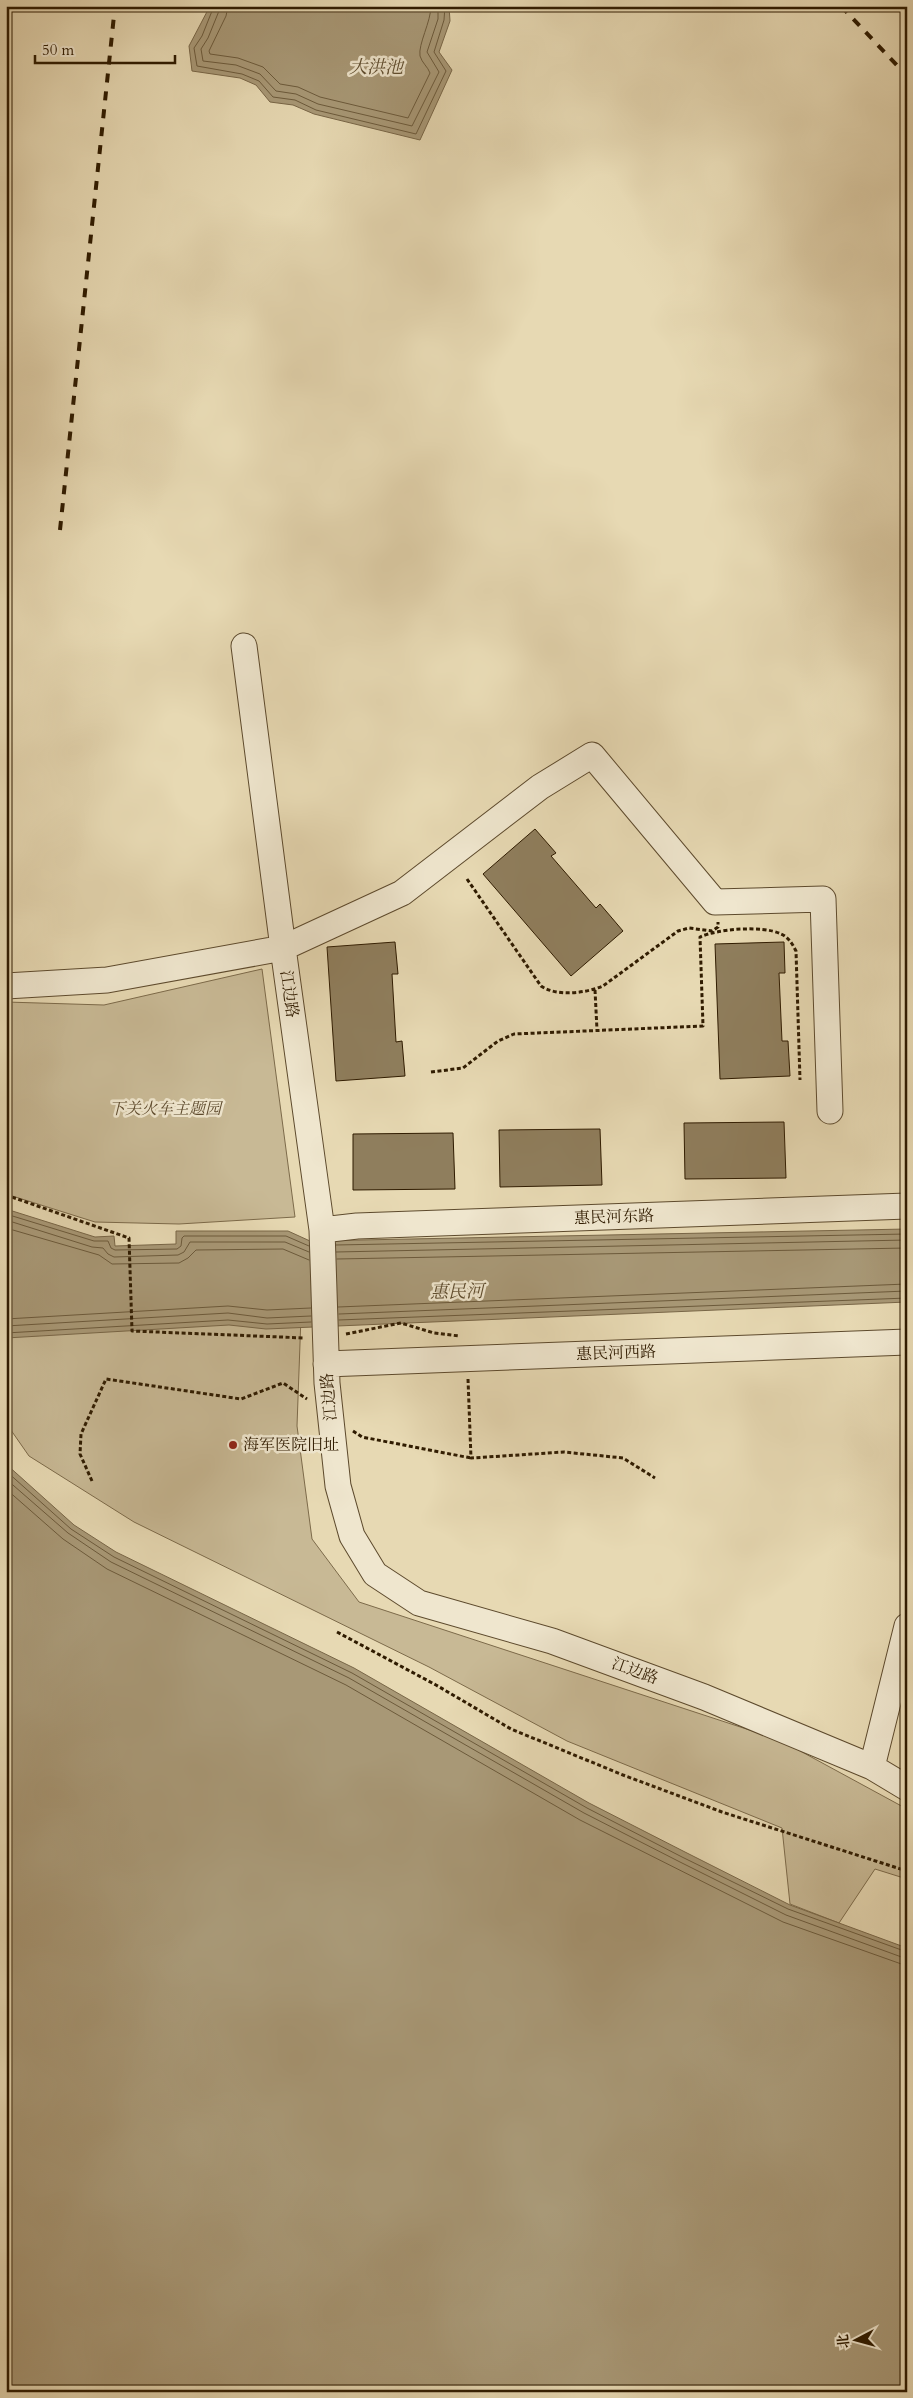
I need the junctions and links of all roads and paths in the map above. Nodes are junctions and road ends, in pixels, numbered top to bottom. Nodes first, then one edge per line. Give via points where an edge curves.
1 (244, 646) dead end
2 (466, 880) dead end
3 (718, 902) junction
4 (712, 932) junction
5 (283, 948) junction
6 (6, 986) edge
7 (594, 990) junction
8 (598, 1030) junction
9 (431, 1072) dead end
10 (800, 1080) dead end
11 (830, 1111) dead end
12 (6, 1195) edge
13 (907, 1206) edge
14 (322, 1230) junction
15 (325, 1339) junction
16 (907, 1342) edge
17 (466, 1358) junction
18 (326, 1364) dead end
19 (330, 1415) junction
20 (471, 1458) junction
21 (655, 1478) dead end
22 (92, 1481) dead end
23 (907, 1626) edge
24 (337, 1632) dead end
25 (872, 1767) junction
26 (907, 1788) edge
27 (907, 1871) edge

1 - 5 street
2 - 7 path via 541,986 560,993
3 - 4 path via 718,927
3 - 5 street via 592,755 540,787 402,893
3 - 11 street via 823,899
4 - 7 path via 689,928 678,930 604,986
4 - 8 path via 700,938 704,1026
4 - 10 path via 771,931 786,937 792,944 796,959
5 - 6 street, 江边路 via 108,980
5 - 14 street, 江边路
7 - 8 path
8 - 9 path via 514,1034 498,1041 463,1068
12 - 15 path via 129,1238 132,1331
13 - 14 street, 惠民河东路 via 357,1226
14 - 15 street, 江边路
15 - 17 path via 402,1323 434,1333 462,1336
15 - 19 street, 江边路
16 - 17 street, 惠民河西路
17 - 18 street, 惠民河西路
17 - 20 path
19 - 20 path via 362,1437
19 - 22 path via 283,1383 241,1399 106,1379 82,1434 80,1454
19 - 25 street, 江边路 via 338,1486 352,1536 375,1574 419,1603 561,1645 704,1696
20 - 21 path via 564,1452 623,1458
23 - 25 street
24 - 27 path via 511,1729 623,1776 722,1812
25 - 26 street, 江边路

